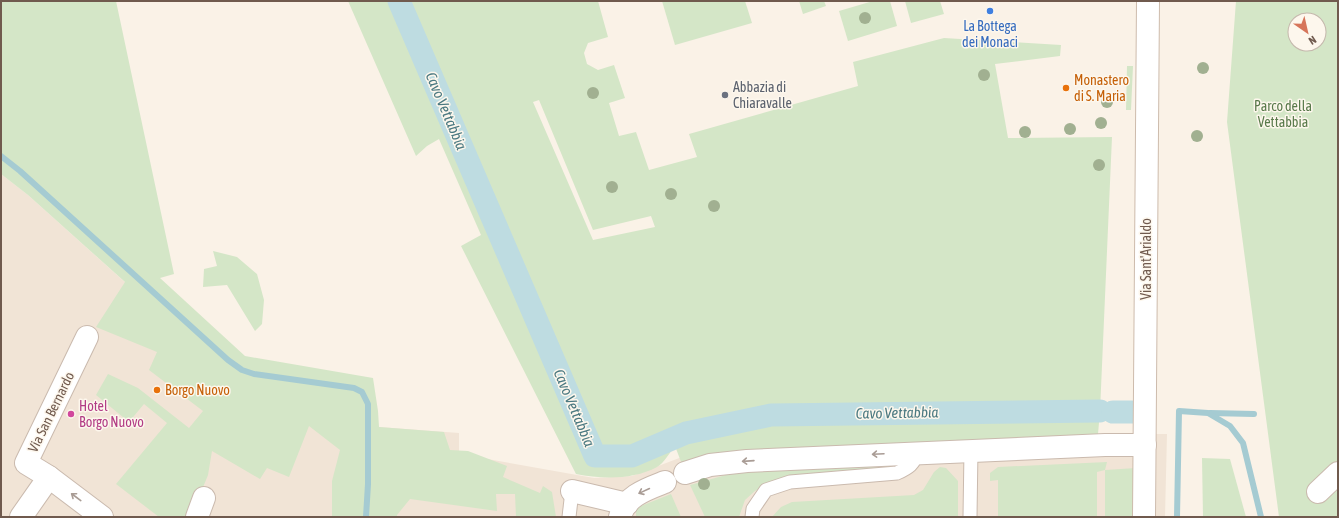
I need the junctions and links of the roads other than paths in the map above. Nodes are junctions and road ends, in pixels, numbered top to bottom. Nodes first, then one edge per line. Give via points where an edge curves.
1 (1148, 1) edge
2 (87, 337) dead end
3 (1145, 445) junction
4 (972, 450) junction
5 (917, 452) junction
6 (685, 473) dead end
7 (1338, 473) edge
8 (49, 478) junction
9 (665, 482) dead end
10 (572, 491) joint
11 (1318, 492) dead end
12 (623, 510) edge
13 (22, 517) edge
14 (102, 517) edge
15 (569, 517) edge
16 (752, 517) edge
17 (970, 517) edge
18 (1144, 517) edge

1 - 3 street, Via Sant'Arialdo
2 - 8 street, Via San Bernardo via 26,463
3 - 4 street
3 - 18 street, Via Sant'Arialdo
4 - 5 street
4 - 17 lane
5 -> 6 street via 747,460 710,465
5 - 16 lane via 916,459 908,468 897,473 790,482 766,490 753,509
7 - 11 street
8 - 13 street
14 -> 8 street, Via San Bernardo
9 -> 12 street via 633,496
10 - 12 street
10 - 15 lane

